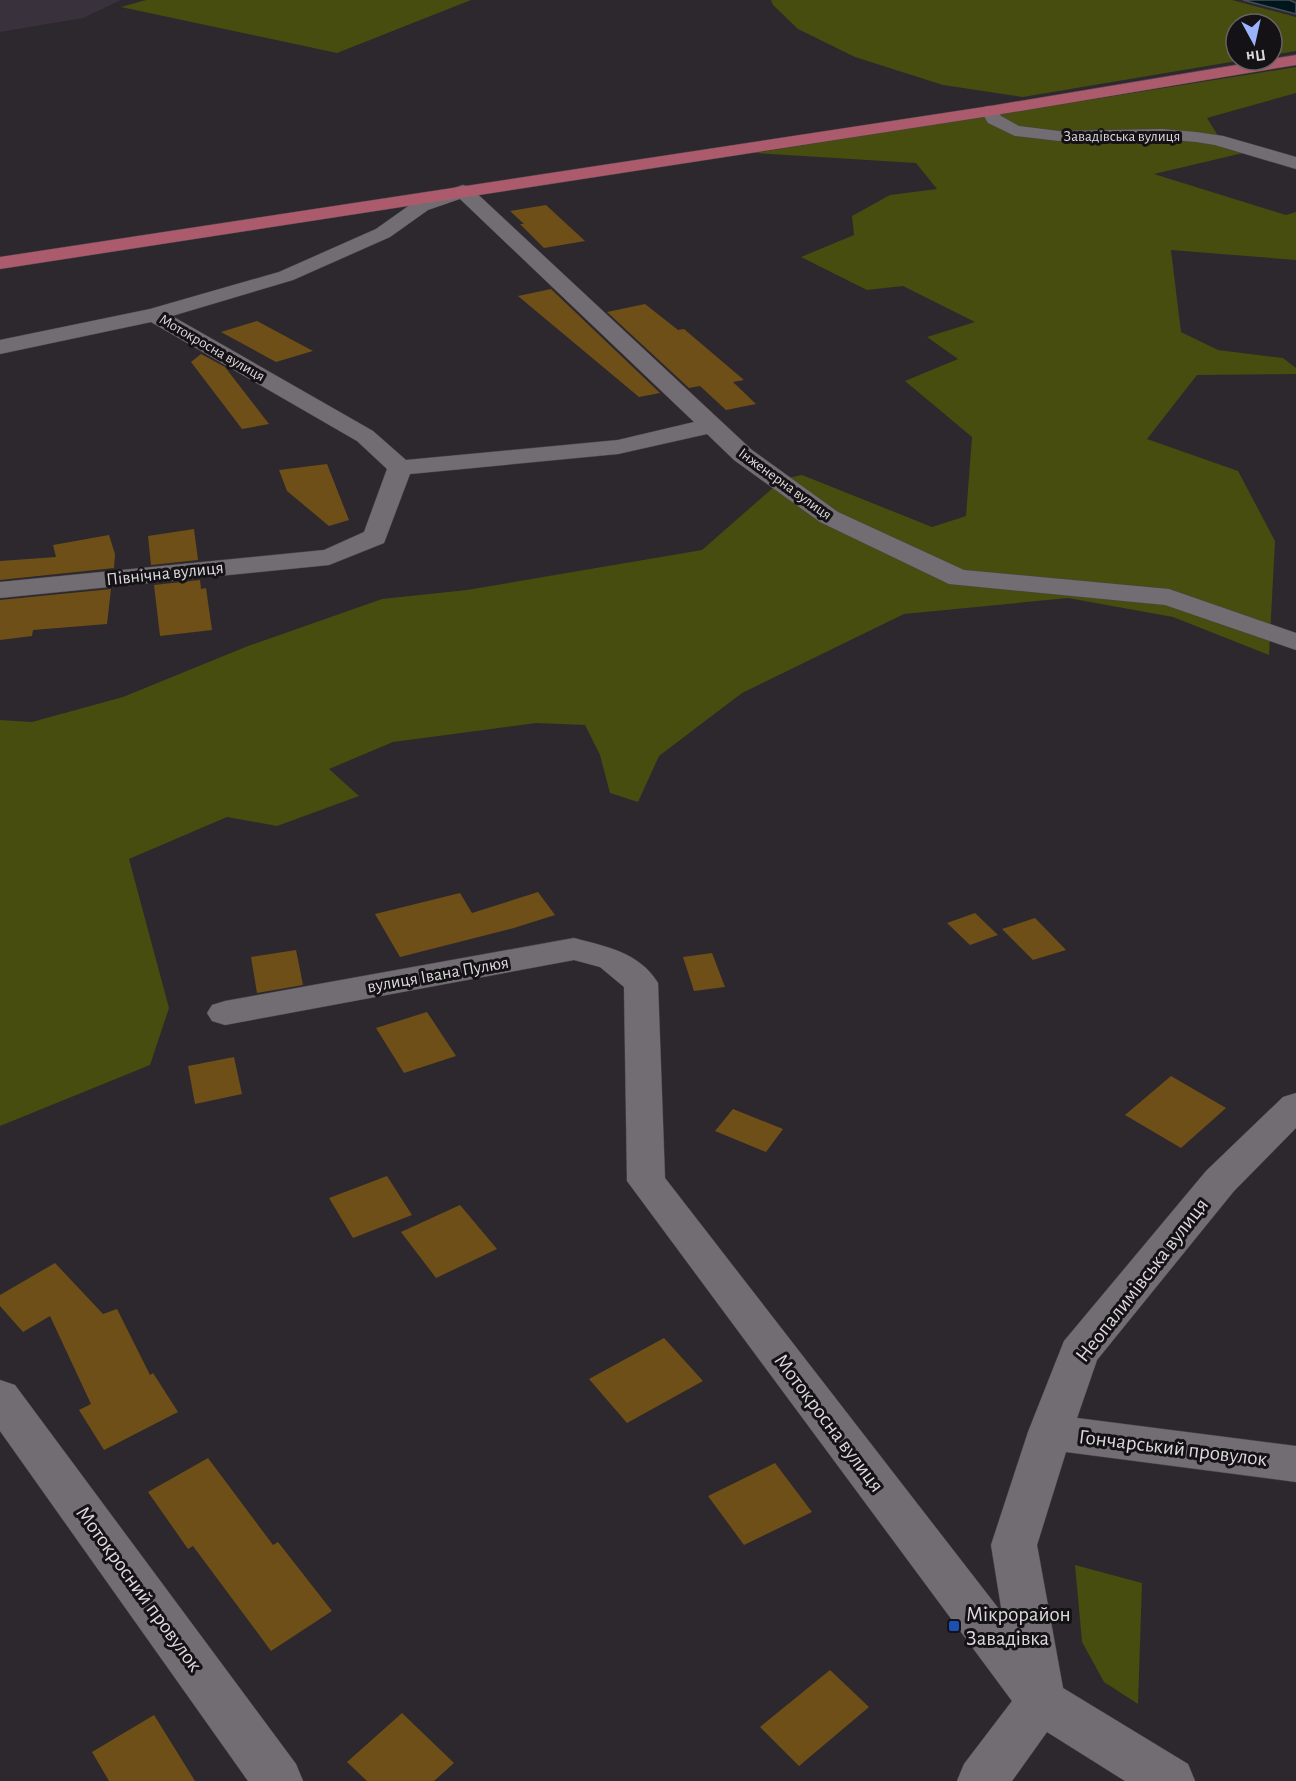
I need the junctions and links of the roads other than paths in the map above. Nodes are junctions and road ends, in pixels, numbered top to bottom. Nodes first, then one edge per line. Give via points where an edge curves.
1 (1296, 60) edge
2 (990, 111) junction
3 (1296, 164) edge
4 (463, 191) junction
5 (0, 263) edge
6 (154, 315) junction
7 (0, 347) edge
8 (713, 425) junction
9 (400, 468) junction
10 (0, 590) edge
11 (1296, 642) edge
12 (642, 983) joint
13 (225, 1013) dead end
14 (1296, 1106) edge
15 (0, 1397) edge
16 (1050, 1432) junction
17 (1296, 1464) edge
18 (1041, 1701) junction
19 (278, 1781) edge
20 (982, 1781) edge
21 (1170, 1781) edge

1 - 2 main road
2 - 3 street, Завадівська вулиця via 994,119 1014,131 1059,136 1196,137
2 - 4 main road
4 - 5 main road
4 - 6 street via 421,206 383,233 286,276
4 - 8 street, Інженерна вулиця
6 - 7 street, Мотокросна вулиця
6 - 9 street, Мотокросна вулиця via 365,435
8 - 9 street via 618,447
8 - 11 street, Інженерна вулиця via 743,455 829,517 958,579 1169,597
9 - 10 street, Північна вулиця via 375,537 329,557
12 - 13 street, вулиця Івана Пулюя via 612,959 573,949
12 - 18 street, Мотокросна вулиця via 646,1181
14 - 16 street, Неопалимівська вулиця via 1220,1181 1079,1353
15 - 19 street, Мотокросний провулок
16 - 17 street, Гончарський провулок
16 - 18 street, Неопалимівська вулиця via 1014,1545
18 - 20 street
18 - 21 street, Мотокросна вулиця

